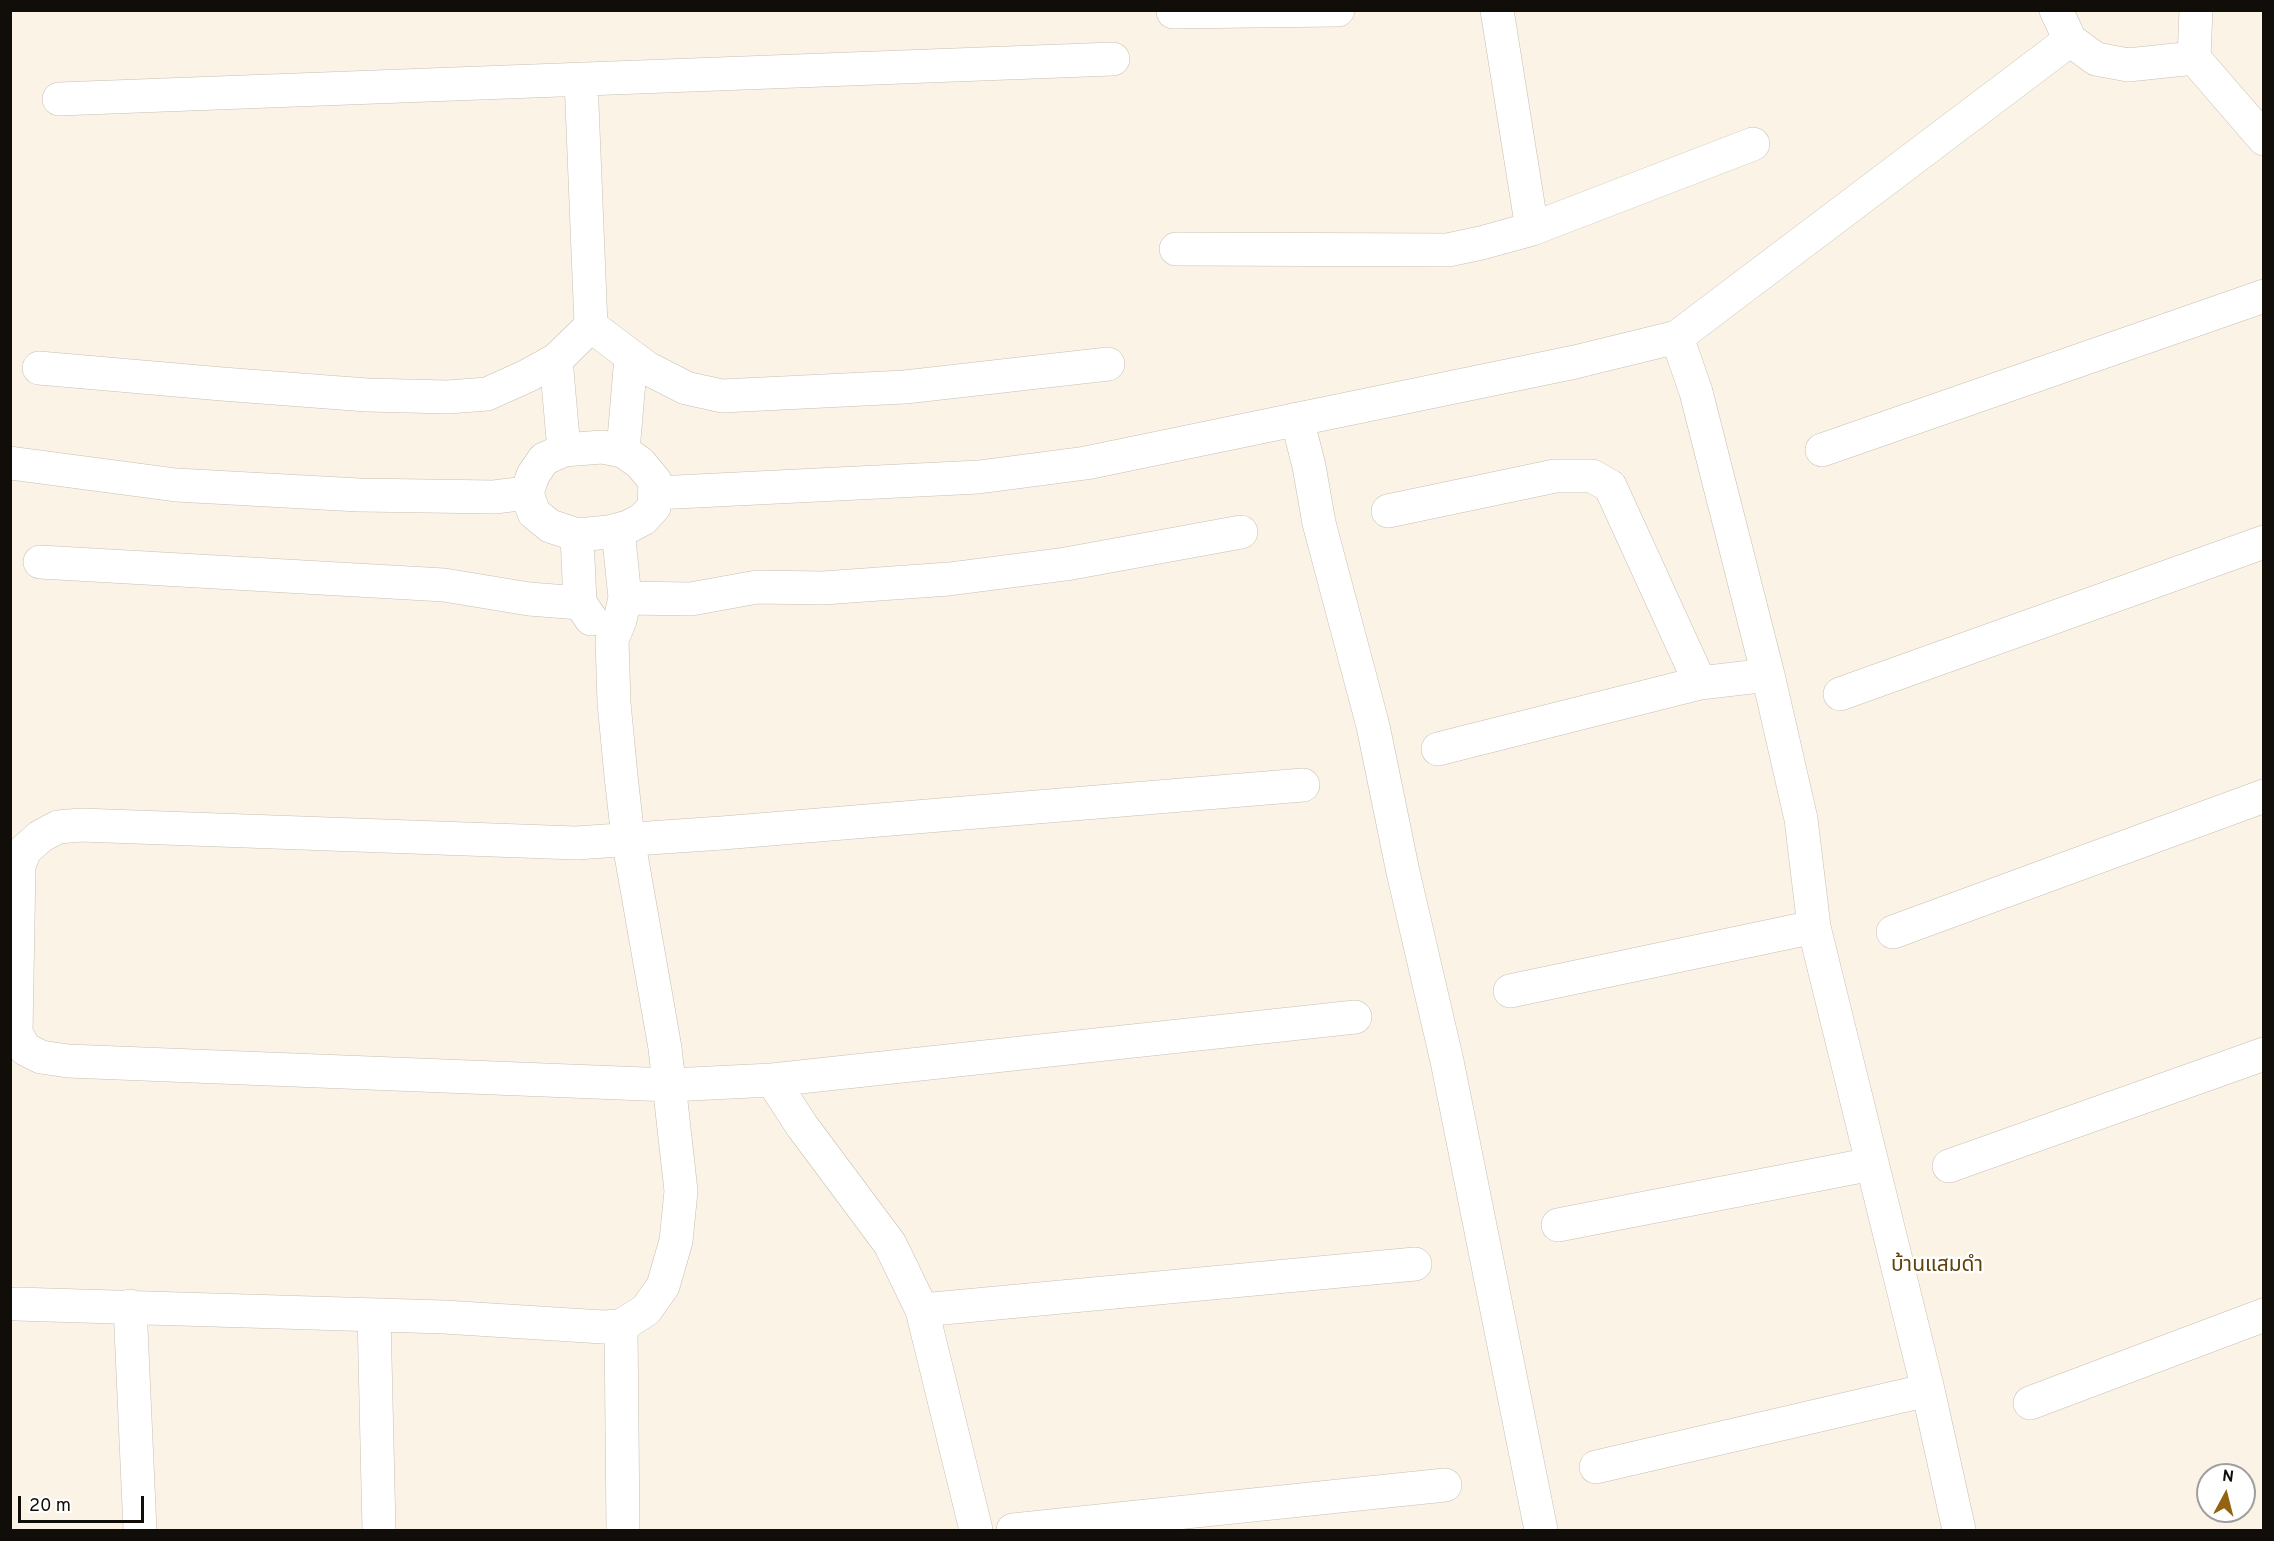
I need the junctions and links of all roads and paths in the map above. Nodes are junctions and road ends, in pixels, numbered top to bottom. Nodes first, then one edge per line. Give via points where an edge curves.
1 (1338, 10) edge
2 (1497, 10) edge
3 (2056, 10) edge
4 (2196, 10) edge
5 (1173, 12) edge
6 (2070, 40) junction
7 (2194, 58) junction
8 (1113, 59) dead end
9 (581, 79) junction
10 (59, 99) dead end
11 (2264, 139) edge
12 (1753, 144) dead end
13 (1532, 229) junction
14 (1176, 249) dead end
15 (2264, 296) edge
16 (591, 326) junction
17 (1677, 337) junction
18 (631, 357) junction
19 (556, 360) junction
20 (1108, 364) dead end
21 (39, 368) dead end
22 (1297, 419) junction
23 (564, 450) junction
24 (1822, 450) dead end
25 (623, 451) junction
26 (10, 463) edge
27 (527, 493) junction
28 (656, 493) junction
29 (1388, 511) dead end
30 (618, 530) junction
31 (1241, 532) dead end
32 (577, 535) junction
33 (2264, 542) edge
34 (40, 562) dead end
35 (625, 597) junction
36 (580, 603) junction
37 (612, 640) junction
38 (1768, 675) junction
39 (1700, 683) junction
40 (1840, 694) dead end
41 (1438, 749) dead end
42 (1302, 785) dead end
43 (2264, 796) edge
44 (628, 838) junction
45 (1814, 927) junction
46 (1893, 932) dead end
47 (1510, 991) dead end
48 (1355, 1017) dead end
49 (2264, 1054) edge
50 (772, 1080) junction
51 (670, 1085) junction
52 (1872, 1164) junction
53 (1949, 1166) dead end
54 (1558, 1225) dead end
55 (1415, 1264) dead end
56 (16, 1304) dead end
57 (130, 1306) junction
58 (922, 1310) junction
59 (374, 1315) junction
60 (2264, 1315) edge
61 (621, 1326) junction
62 (1928, 1390) junction
63 (2030, 1403) dead end
64 (1596, 1467) dead end
65 (1445, 1485) dead end
66 (140, 1530) edge
67 (379, 1530) edge
68 (623, 1530) edge
69 (976, 1530) edge
70 (1013, 1530) edge
71 (1541, 1530) edge
72 (1959, 1530) edge

1 - 5 street
2 - 13 street
3 - 6 street
4 - 7 street
6 - 7 street via 2096,60 2128,66
6 - 17 street
7 - 11 street
8 - 9 street
9 - 10 street
9 - 16 street
12 - 13 street
13 - 14 street via 1448,250
15 - 24 street
16 - 18 street
16 - 19 street
17 - 22 street
17 - 38 street via 1696,392
18 - 20 street via 686,388 722,396 905,387
18 - 25 street
19 - 21 street via 487,394 448,398
19 - 23 street
22 - 28 street via 1086,463 979,477
22 - 71 street via 1319,523 1372,726 1447,1061
23 - 25 street via 602,447
23 - 27 street via 544,459
25 - 28 street via 655,481
26 - 27 street via 176,485 359,495 494,497
27 - 32 street via 534,513 550,526
28 - 30 street via 654,507 643,519
29 - 39 street via 1555,476 1592,476 1610,486
30 - 32 street
30 - 35 street
31 - 35 street via 1066,564 949,579 823,588 757,587 691,598
32 - 36 street
33 - 40 street
34 - 36 street via 444,585
35 - 37 street
36 - 37 street
37 - 44 street via 614,703
38 - 39 street
38 - 45 street via 1801,819
39 - 41 street
42 - 44 street
43 - 46 street
44 - 51 street
44 - 51 street via 576,843 58,827 25,850 19,866 16,1033 25,1049 41,1057 68,1061
45 - 47 street
45 - 52 street
48 - 50 street
49 - 53 street
50 - 51 street
50 - 58 street via 890,1244
51 - 61 street via 681,1191 676,1241 663,1286 646,1310
52 - 54 street
52 - 62 street
55 - 58 street
56 - 57 street
57 - 59 street
57 - 66 street
58 - 69 street
59 - 61 street
59 - 67 street
60 - 63 street
61 - 68 street
62 - 64 street
62 - 72 street
65 - 70 street

